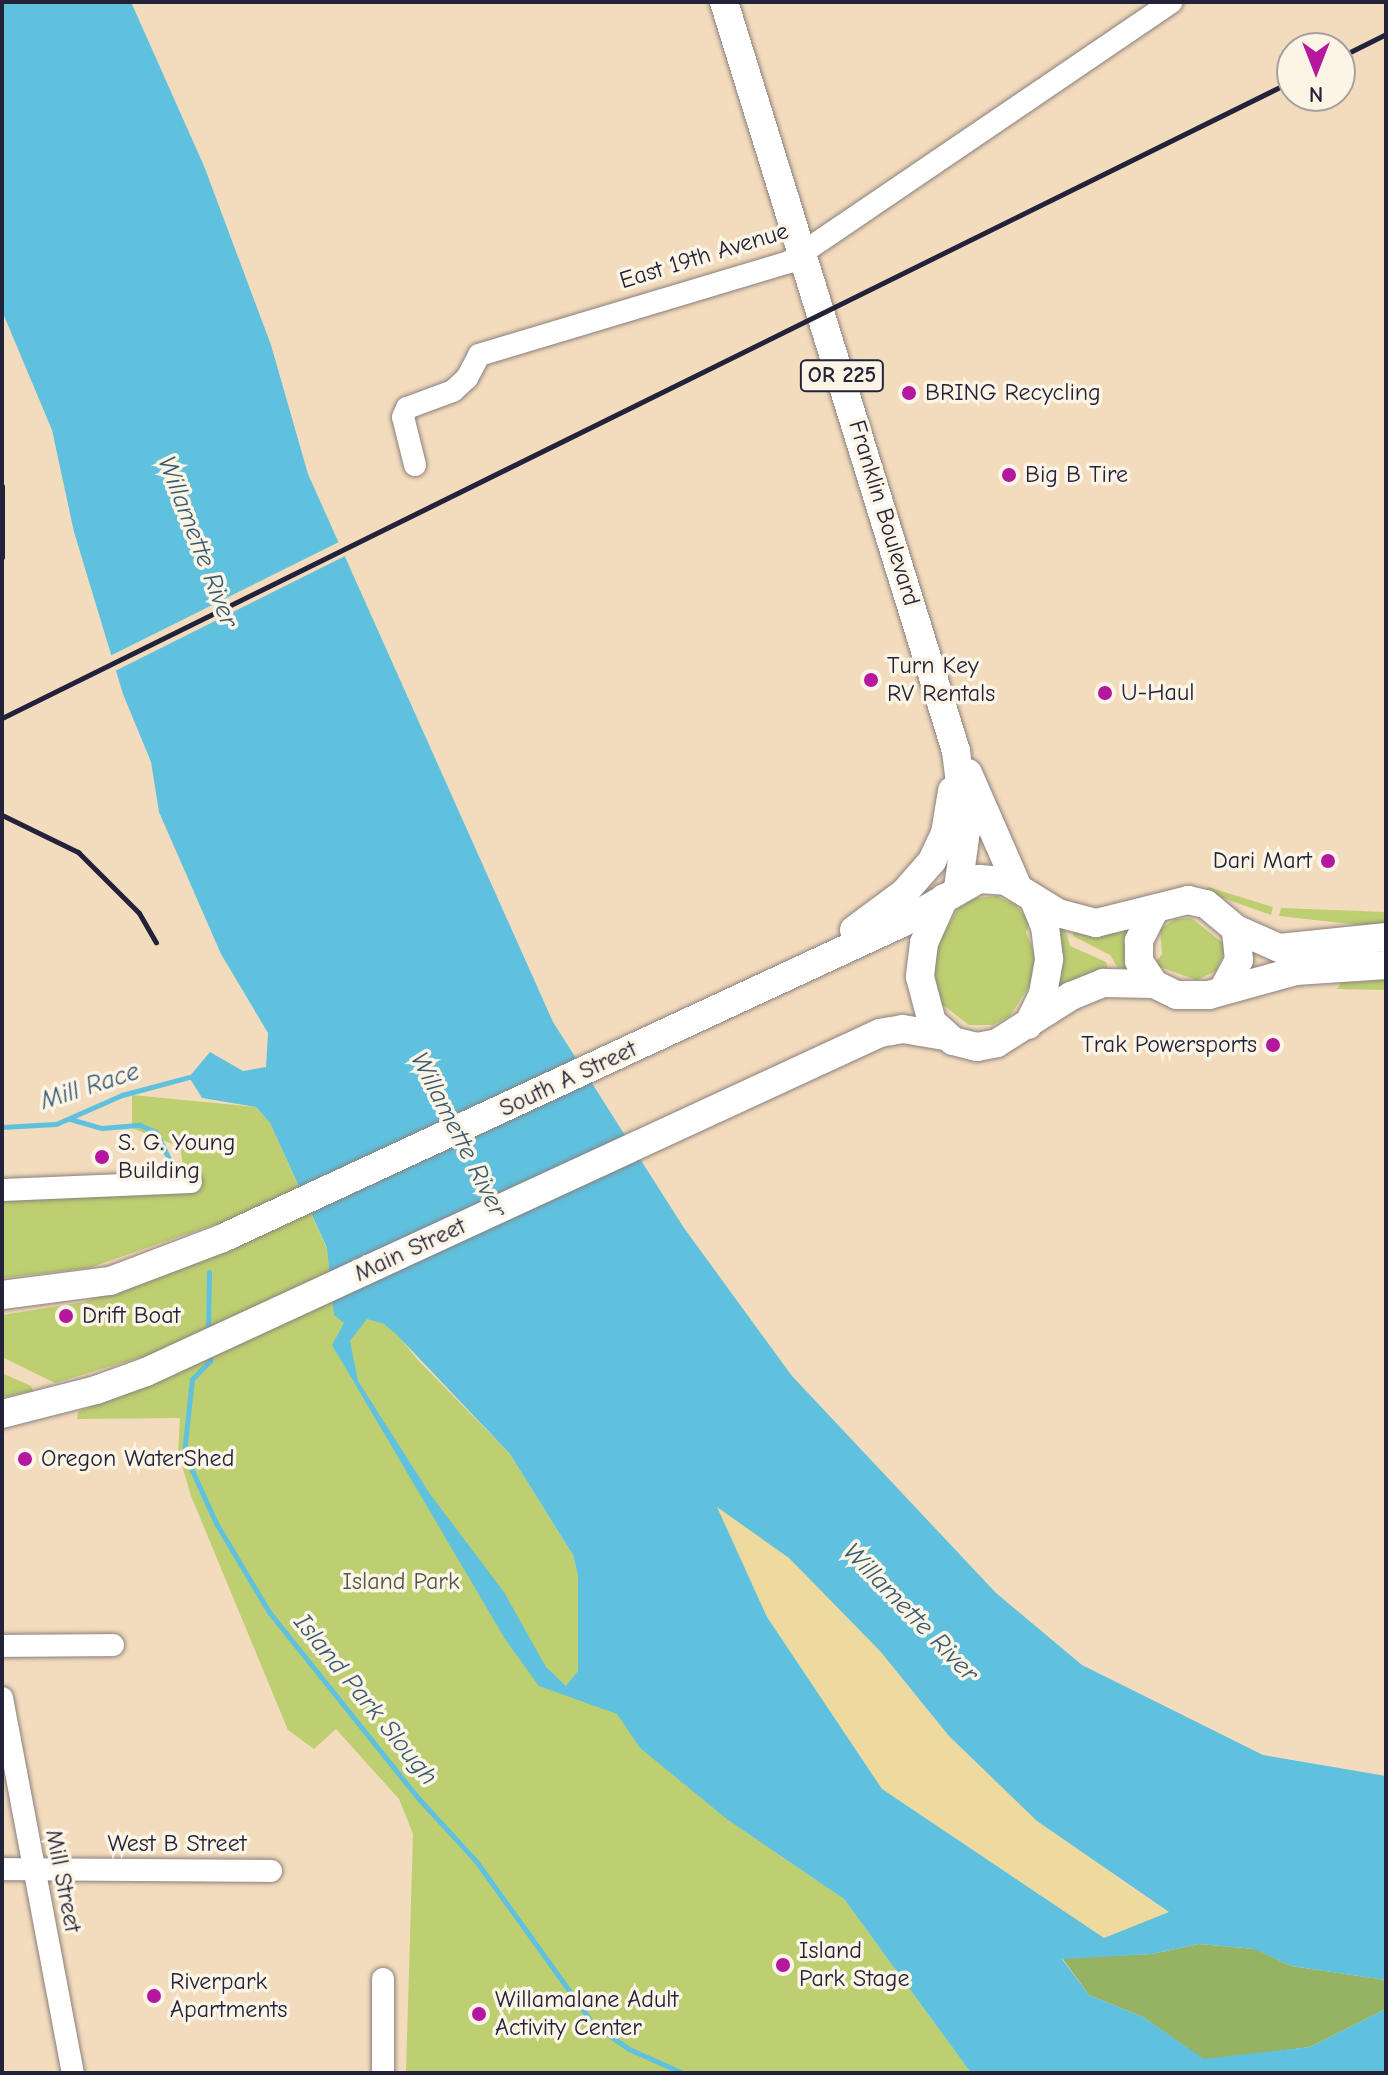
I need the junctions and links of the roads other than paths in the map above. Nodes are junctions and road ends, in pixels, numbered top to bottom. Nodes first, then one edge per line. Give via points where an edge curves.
1 (724, 2) edge
2 (1171, 2) edge
3 (804, 255) junction
4 (415, 465) dead end
5 (956, 751) junction
6 (1025, 891) junction
7 (952, 892) junction
8 (1155, 909) junction
9 (1236, 929) junction
10 (1386, 937) edge
11 (1386, 965) edge
12 (780, 979) junction
13 (1154, 984) junction
14 (1224, 988) junction
15 (1028, 1025) junction
16 (945, 1036) junction
17 (191, 1182) dead end
18 (2, 1190) edge
19 (151, 1267) junction
20 (2, 1295) edge
21 (2, 1309) edge
22 (2, 1414) edge
23 (113, 1645) dead end
24 (2, 1646) edge
25 (2, 1698) edge
26 (2, 1869) edge
27 (34, 1869) junction
28 (271, 1871) dead end
29 (383, 1979) dead end
30 (73, 2073) edge
31 (383, 2073) edge

1 - 3 main road, Franklin Boulevard / OR 225
2 - 3 street, East 19th Avenue via 1043,85
3 - 4 street, East 19th Avenue via 479,355 453,391 407,408 403,417
3 - 5 main road, Franklin Boulevard / OR 225
5 - 6 main road, Franklin Boulevard / OR 225
5 - 7 main road, Franklin Boulevard / OR 225 via 966,831
5 - 12 main road, OR 225 via 945,833 925,870 877,915
6 - 7 main road via 993,879
6 - 8 main road via 1058,913 1096,923
6 - 15 main road, Franklin Boulevard via 1045,927 1049,959 1043,994
7 - 12 main road, South A Street via 902,923
7 - 16 main road, Franklin Boulevard via 924,943 920,977 927,1012
8 - 9 main road via 1179,900 1197,901
8 - 13 main road via 1138,951 1141,968
9 - 10 main road via 1260,942 1291,949
9 - 14 main road via 1239,960
11 - 14 main road via 1296,971
12 - 19 main road, South A Street
13 - 14 main road via 1192,997
13 - 15 main road via 1125,980 1091,986
15 - 16 main road via 986,1046 966,1046
16 - 22 main road, Main Street via 899,1029 842,1051 146,1372
17 - 18 street
19 - 20 main road, South A Street via 77,1287
19 - 21 main road via 70,1298
23 - 24 street
25 - 27 street, Mill Street
26 - 27 street, West B Street
27 - 28 street, West B Street
27 - 30 street, Mill Street
29 - 31 street

